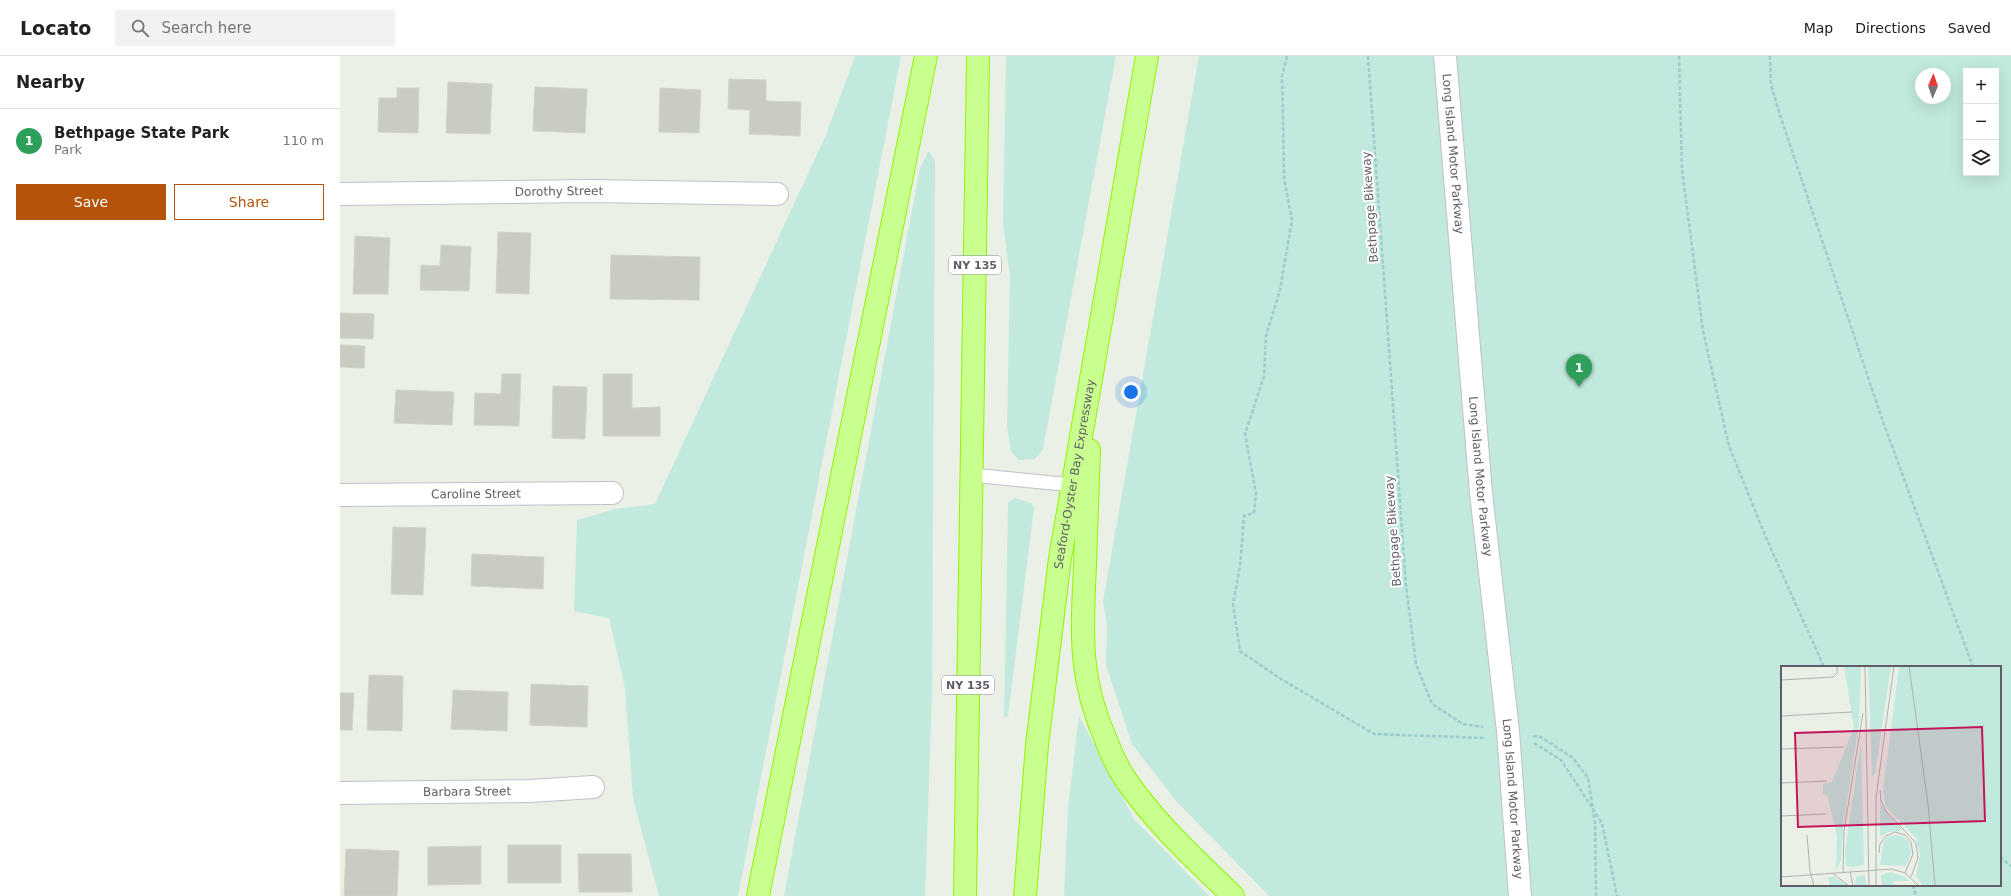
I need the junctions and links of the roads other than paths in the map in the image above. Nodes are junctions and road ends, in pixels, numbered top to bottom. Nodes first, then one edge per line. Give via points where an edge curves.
1 (926, 56) edge
2 (978, 56) edge
3 (1147, 56) edge
4 (1445, 56) edge
5 (340, 194) edge
6 (777, 194) dead end
7 (1093, 369) junction
8 (972, 475) junction
9 (1072, 485) junction
10 (612, 493) dead end
11 (340, 496) edge
12 (593, 787) dead end
13 (340, 793) edge
14 (758, 896) edge
15 (965, 896) edge
16 (1025, 896) edge
17 (1233, 896) edge
18 (1520, 896) edge

1 - 14 highway
2 - 8 highway, NY 135
3 - 7 highway, Seaford-Oyster Bay Expressway
4 - 18 street, Long Island Motor Parkway via 1481,493 1508,734
5 - 6 street, Dorothy Street via 590,191
7 - 9 highway, Seaford-Oyster Bay Expressway
7 - 17 highway via 1082,629 1083,661 1088,692 1101,729 1125,779 1167,832
8 - 9 lane
8 - 15 highway, NY 135
9 - 16 highway, Seaford-Oyster Bay Expressway via 1037,738
10 - 11 street, Caroline Street
12 - 13 street, Barbara Street via 530,791

